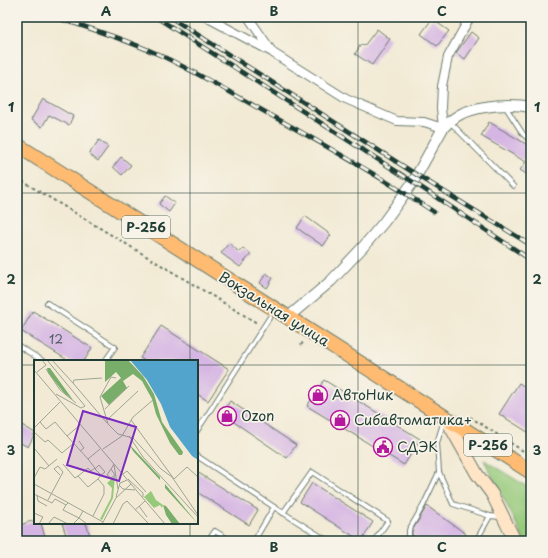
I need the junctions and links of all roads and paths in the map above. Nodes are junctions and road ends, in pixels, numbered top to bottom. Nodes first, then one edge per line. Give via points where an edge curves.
1 (206, 17) edge
2 (249, 17) edge
3 (470, 17) edge
4 (273, 53) junction
5 (505, 106) junction
6 (531, 107) edge
7 (446, 125) junction
8 (531, 141) edge
9 (17, 145) edge
10 (17, 178) edge
11 (513, 186) dead end
12 (47, 303) dead end
13 (274, 310) junction
14 (287, 318) junction
15 (264, 327) junction
16 (17, 345) edge
17 (41, 360) edge
18 (106, 360) edge
19 (445, 417) junction
20 (198, 429) edge
21 (198, 457) edge
22 (438, 472) junction
23 (531, 472) edge
24 (274, 507) junction
25 (283, 513) junction
26 (490, 516) junction
27 (504, 517) junction
28 (208, 541) edge
29 (230, 541) edge
30 (254, 541) edge
31 (328, 541) edge
32 (374, 541) edge
33 (415, 541) edge
34 (476, 541) edge
35 (515, 541) edge

1 - 4 street
2 - 4 street
3 - 7 street via 448,57 440,108
4 - 7 street via 346,99 397,120
5 - 6 street
5 - 7 street via 480,108 462,113
5 - 8 lane via 523,134
7 - 11 lane
7 - 14 street via 408,190 384,222 330,281
9 - 13 highway, Вокзальная улица / Р-256
10 - 15 path
12 - 18 lane via 115,347
13 - 14 highway, Вокзальная улица / Р-256
13 - 15 lane
14 - 19 highway, Вокзальная улица / Р-256
15 - 20 lane
16 - 17 lane
19 - 22 lane via 437,443
19 - 23 highway, Вокзальная улица / Р-256
19 - 27 main road
21 - 24 lane
22 - 26 lane via 453,504
22 - 33 lane via 409,530 409,537
24 - 25 lane
24 - 30 lane
25 - 31 lane
25 - 32 lane via 312,472 388,521
26 - 27 lane
26 - 34 lane
27 - 35 main road
28 - 29 lane via 215,531

